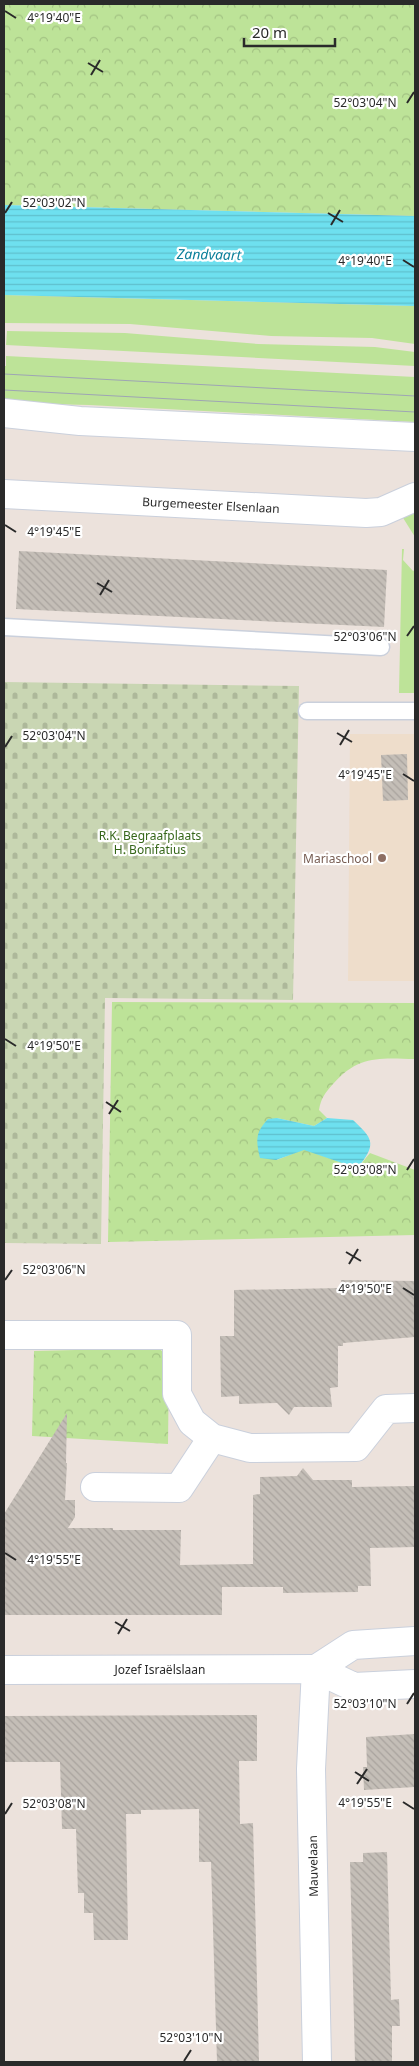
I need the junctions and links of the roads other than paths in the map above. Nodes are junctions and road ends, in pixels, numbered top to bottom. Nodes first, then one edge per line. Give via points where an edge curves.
1 (4, 413) edge
2 (80, 421) junction
3 (4, 427) edge
4 (415, 437) edge
5 (4, 494) edge
6 (415, 497) edge
7 (4, 627) edge
8 (381, 647) dead end
9 (307, 710) dead end
10 (415, 712) edge
11 (4, 1335) edge
12 (415, 1408) edge
13 (212, 1438) junction
14 (94, 1487) dead end
15 (415, 1640) edge
16 (316, 1669) junction
17 (4, 1670) edge
18 (415, 1684) edge
19 (317, 2062) edge

1 - 2 street
2 - 3 street
2 - 4 street
5 - 6 street, Burgemeester Elsenlaan via 366,513 381,512
7 - 8 lane
9 - 10 lane
11 - 13 street via 177,1336 177,1394 192,1422
12 - 13 street via 386,1409 356,1447 250,1448
13 - 14 street via 179,1488
15 - 16 street via 353,1645
16 - 17 street, Jozef Israëlslaan
16 - 18 street, Jozef Israëlslaan via 354,1687
16 - 19 street, Mauvelaan via 311,1769

